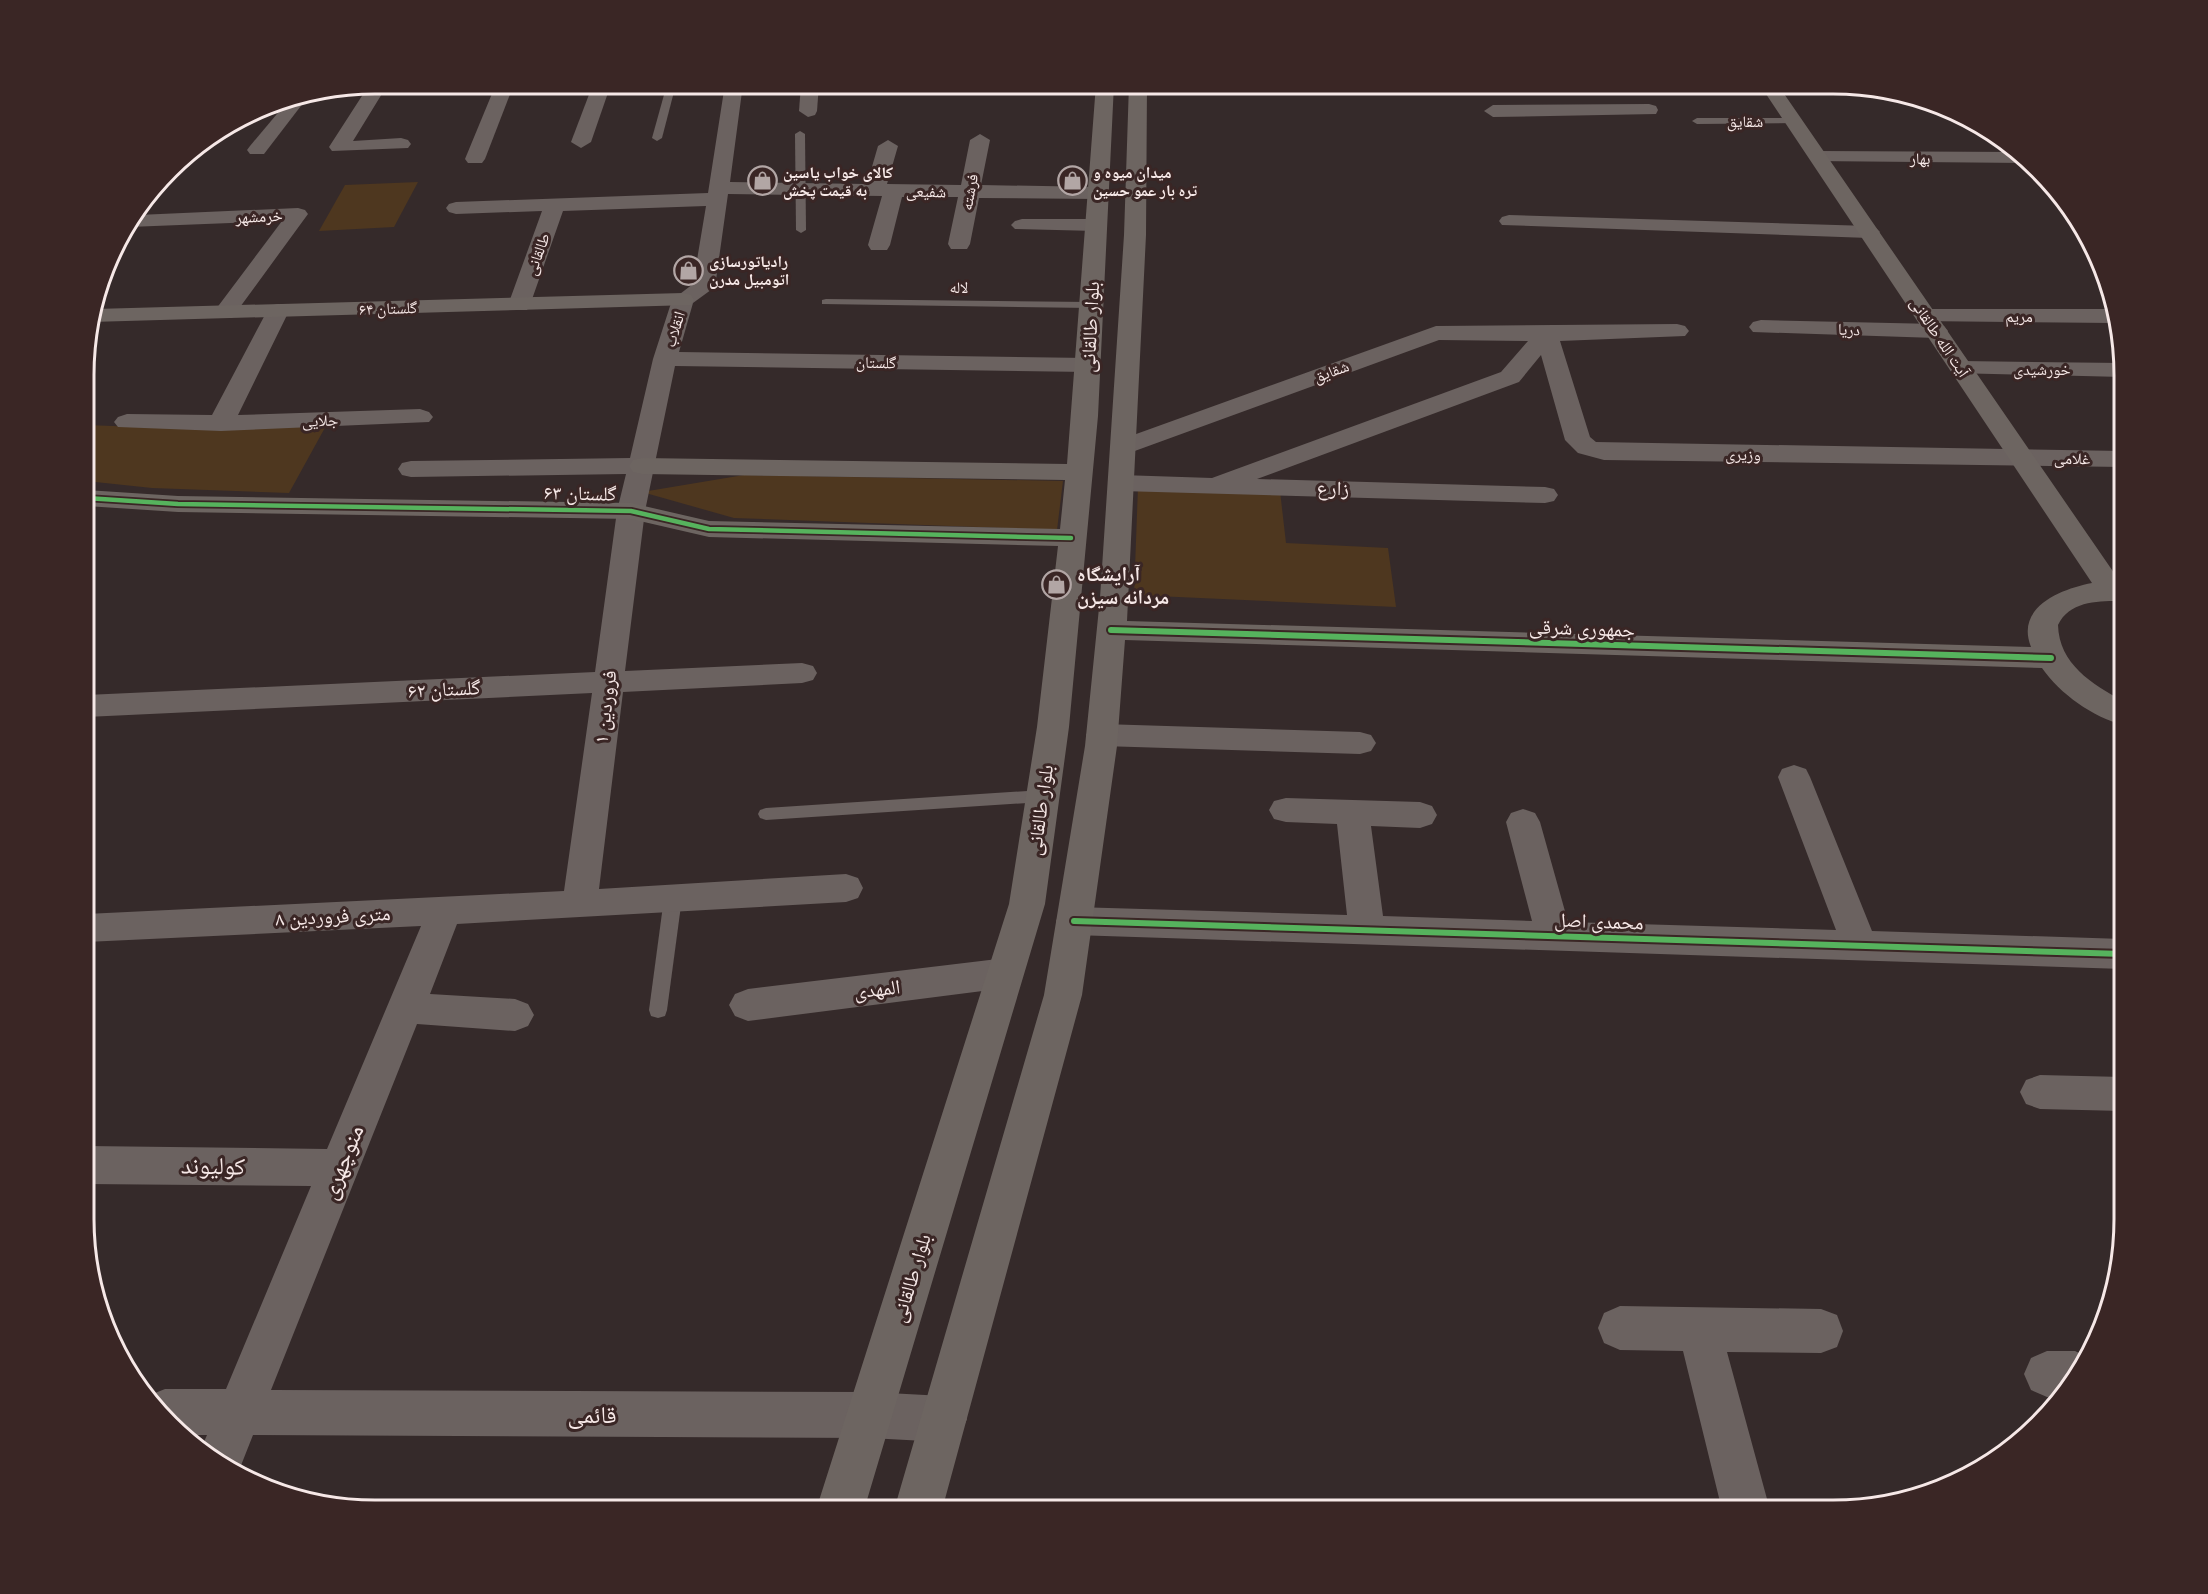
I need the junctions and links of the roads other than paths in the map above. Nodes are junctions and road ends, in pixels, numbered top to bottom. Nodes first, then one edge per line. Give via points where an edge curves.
1 (373, 94) edge
2 (501, 94) edge
3 (598, 94) edge
4 (669, 94) edge
5 (733, 94) edge
6 (809, 94) edge
7 (1104, 94) edge
8 (1138, 94) edge
9 (1775, 94) edge
10 (292, 107) edge
11 (1649, 110) dead end
12 (808, 111) dead end
13 (1493, 111) dead end
14 (1697, 121) dead end
15 (1794, 121) junction
16 (800, 134) dead end
17 (657, 138) dead end
18 (980, 140) dead end
19 (581, 142) dead end
20 (401, 144) dead end
21 (888, 146) dead end
22 (257, 150) dead end
23 (1819, 157) junction
24 (2010, 158) edge
25 (475, 159) dead end
26 (801, 189) junction
27 (885, 190) junction
28 (969, 191) junction
29 (719, 194) junction
30 (555, 204) junction
31 (456, 208) dead end
32 (1097, 209) junction
33 (1509, 221) dead end
34 (140, 222) edge
35 (1022, 225) dead end
36 (801, 230) dead end
37 (1869, 232) junction
38 (959, 244) dead end
39 (879, 245) dead end
40 (683, 300) junction
41 (826, 302) dead end
42 (519, 305) junction
43 (1091, 305) junction
44 (278, 311) junction
45 (224, 313) junction
46 (101, 316) edge
47 (2107, 316) edge
48 (1931, 323) junction
49 (1761, 327) dead end
50 (1677, 331) dead end
51 (1546, 334) junction
52 (665, 359) junction
53 (1088, 365) junction
54 (1961, 369) junction
55 (2114, 370) edge
56 (420, 417) dead end
57 (127, 422) dead end
58 (221, 423) junction
59 (1123, 447) junction
60 (2022, 458) junction
61 (2114, 459) edge
62 (642, 466) junction
63 (411, 470) dead end
64 (1078, 472) junction
65 (1121, 483) junction
66 (1219, 484) junction
67 (1545, 495) dead end
68 (94, 499) edge
69 (631, 511) junction
70 (1071, 538) junction
71 (2114, 587) edge
72 (2114, 591) edge
73 (1111, 630) junction
74 (2051, 658) junction
75 (802, 673) dead end
76 (609, 682) junction
77 (94, 706) edge
78 (2114, 710) edge
79 (1102, 735) junction
80 (1359, 743) dead end
81 (1794, 777) dead end
82 (1043, 796) junction
83 (1286, 810) dead end
84 (1352, 812) junction
85 (766, 814) dead end
86 (1420, 815) dead end
87 (1523, 822) dead end
88 (846, 888) dead end
89 (673, 898) junction
90 (580, 904) junction
91 (446, 911) junction
92 (1074, 921) junction
93 (94, 928) edge
94 (1367, 931) junction
95 (1554, 937) junction
96 (1860, 946) junction
97 (2114, 954) edge
98 (1006, 973) junction
99 (748, 1005) dead end
100 (406, 1008) junction
101 (658, 1010) dead end
102 (516, 1015) dead end
103 (2040, 1092) dead end
104 (2114, 1094) edge
105 (94, 1165) edge
106 (340, 1168) junction
107 (1620, 1328) dead end
108 (1699, 1329) junction
109 (1821, 1331) dead end
110 (172, 1412) edge
111 (239, 1414) junction
112 (869, 1415) junction
113 (944, 1419) junction
114 (222, 1454) edge
115 (843, 1500) edge
116 (921, 1500) edge
117 (1743, 1500) edge

1 - 20 street via 339,147
2 - 25 street
3 - 19 street
4 - 17 lane
5 - 29 street, انقلاب
6 - 12 street
7 - 32 street, بلوار طالقانی
8 - 59 street, بلوار طالقانی via 1135,235
9 - 15 street, آیت الله طالقانی
10 - 22 street
11 - 13 street via 1574,102
14 - 15 lane, شقایق
15 - 23 street, آیت الله طالقانی
16 - 26 lane
18 - 28 street, فرشته
21 - 27 street
23 - 24 street, بهار
23 - 37 street, آیت الله طالقانی
26 - 27 street, شفیعی
26 - 29 street, شفیعی
26 - 36 lane
27 - 28 street, شفیعی
27 - 39 street
28 - 32 street, شفیعی
28 - 38 street, فرشته
29 - 30 street, شفیعی
29 - 40 street, انقلاب via 704,287
30 - 31 street, شفیعی
30 - 42 street, طالقانی
32 - 35 street
32 - 43 street, بلوار طالقانی
33 - 37 street
34 - 45 street, خرمشهر via 298,214
37 - 48 street, آیت الله طالقانی
40 - 42 street, گلستان ۶۴
40 - 52 street, انقلاب
41 - 43 lane, لاله
42 - 44 street, گلستان ۶۴
43 - 53 street, بلوار طالقانی
44 - 45 street, گلستان ۶۴
44 - 58 street
45 - 46 street, گلستان ۶۴
47 - 48 street, مریم
48 - 49 street, دریا
48 - 54 street, آیت الله طالقانی
50 - 51 street, شقایق
51 - 59 street, شقایق via 1436,333
51 - 60 street, وزیری via 1578,440 1587,448 1604,452
51 - 66 street via 1510,377
52 - 53 street, گلستان
52 - 62 street, انقلاب
53 - 64 street, بلوار طالقانی
54 - 55 street, خورشیدی
54 - 60 street, آیت الله طالقانی
56 - 58 street, جلایی
57 - 58 street, جلایی
59 - 65 street, بلوار طالقانی
60 - 61 street, غلامی
60 - 71 street, آیت الله طالقانی
62 - 63 street, گلستان ۶۳
62 - 64 street, گلستان ۶۳
62 - 69 street, انقلاب
64 - 70 street, بلوار طالقانی
65 - 66 street, زارع
65 - 73 street, بلوار طالقانی
66 - 67 street, زارع
68 - 69 street, گلستان ۶۳ via 178,504
69 - 70 street, گلستان ۶۳ via 709,529
69 - 76 street, فروردین ۱
70 - 82 street, بلوار طالقانی
72 - 74 street via 2081,593 2059,602 2045,617 2042,636
73 - 74 street, جمهوری شرقی
73 - 79 street, بلوار طالقانی
74 - 78 street via 2070,680
75 - 76 street, گلستان ۶۲
76 - 77 street, گلستان ۶۲
76 - 90 street, فروردین ۱
79 - 80 street
79 - 92 street, بلوار طالقانی
81 - 96 street
82 - 85 lane
82 - 98 street, بلوار طالقانی via 1027,904
83 - 84 street
84 - 86 street
84 - 94 street
87 - 95 street
88 - 89 street, ۸ متری فروردین
89 - 90 street, ۸ متری فروردین
89 - 101 lane
90 - 91 street, ۸ متری فروردین
91 - 93 street, ۸ متری فروردین
91 - 100 street, منوچهری
92 - 94 street, محمدی اصل
92 - 113 street, بلوار طالقانی via 1063,995
94 - 95 street, محمدی اصل
95 - 96 street, محمدی اصل
96 - 97 street, محمدی اصل
98 - 99 street, المهدی
98 - 112 street, بلوار طالقانی
100 - 102 street
100 - 106 street, منوچهری
103 - 104 street
105 - 106 street, کولیوند
106 - 111 street, منوچهری
107 - 108 street
108 - 109 street
108 - 117 street
110 - 111 street, قائمی
111 - 112 street, قائمی
111 - 114 street, منوچهری
112 - 113 street, قائمی
112 - 115 street, بلوار طالقانی
113 - 116 street, بلوار طالقانی

